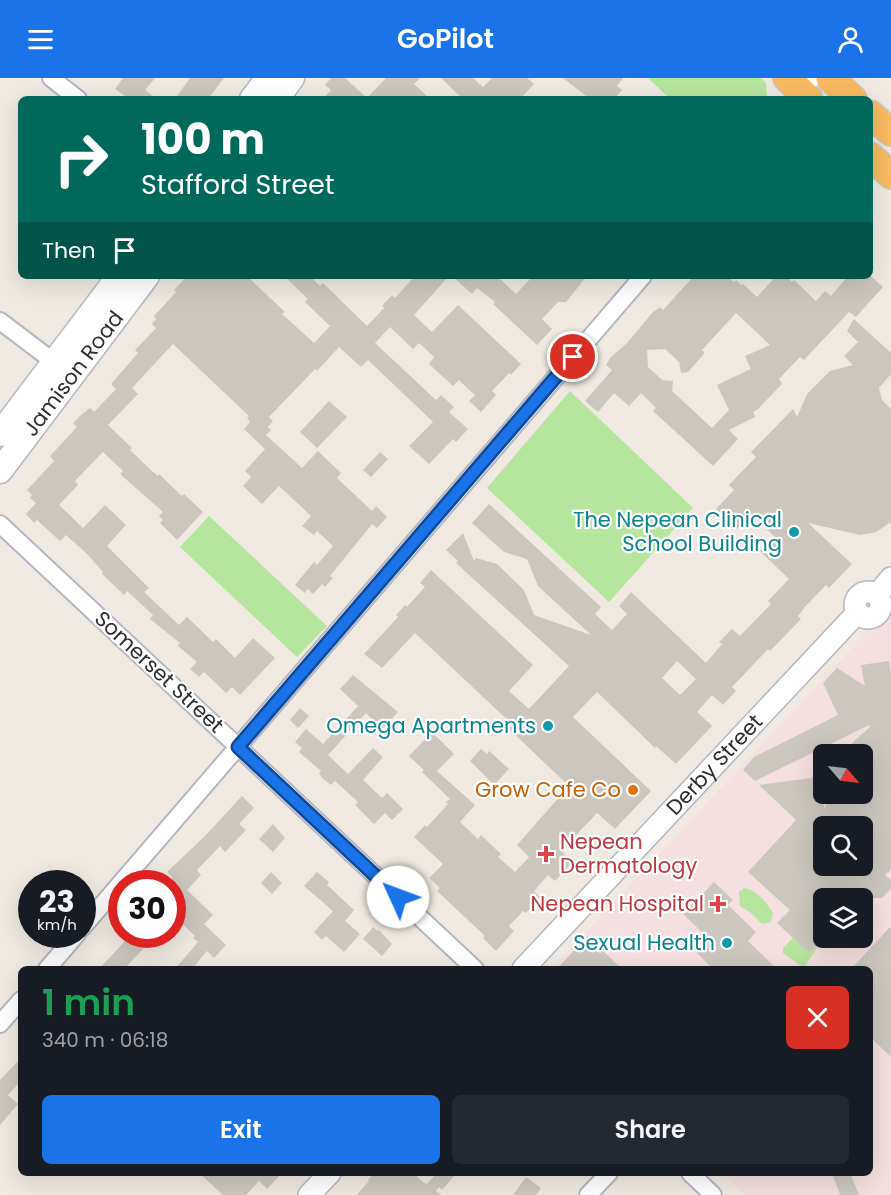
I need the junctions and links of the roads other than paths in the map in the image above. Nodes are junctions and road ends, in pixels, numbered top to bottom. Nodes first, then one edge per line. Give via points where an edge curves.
1 (51, 78) edge
2 (268, 78) edge
3 (292, 78) edge
4 (830, 78) edge
5 (74, 96) edge
6 (254, 96) edge
7 (279, 96) edge
8 (851, 96) edge
9 (873, 117) edge
10 (891, 132) edge
11 (873, 159) edge
12 (891, 176) edge
13 (117, 279) edge
14 (144, 279) edge
15 (640, 279) edge
16 (0, 321) edge
17 (64, 369) junction
18 (0, 434) edge
19 (0, 471) edge
20 (0, 524) edge
21 (891, 578) edge
22 (238, 747) junction
23 (96, 912) edge
24 (65, 948) edge
25 (50, 966) edge
26 (472, 966) edge
27 (526, 966) edge
28 (18, 1003) edge
29 (0, 1024) edge
30 (327, 1176) edge
31 (606, 1176) edge
32 (693, 1176) edge
33 (309, 1195) edge
34 (588, 1195) edge
35 (713, 1195) edge

1 - 5 street
2 - 6 main road
3 - 7 main road
4 - 8 highway
9 - 10 highway
11 - 12 highway
13 - 17 main road, Jamison Road
14 - 17 main road, Jamison Road
15 - 22 street
16 - 17 street
17 - 18 main road, Jamison Road
17 - 19 main road, Jamison Road
20 - 22 street, Somerset Street
21 - 27 street, Derby Street via 876,595 881,604 877,614 869,618 858,612
22 - 23 street
22 - 26 street, Somerset Street
24 - 25 street
28 - 29 street
30 - 33 street
31 - 34 street
32 - 35 street

